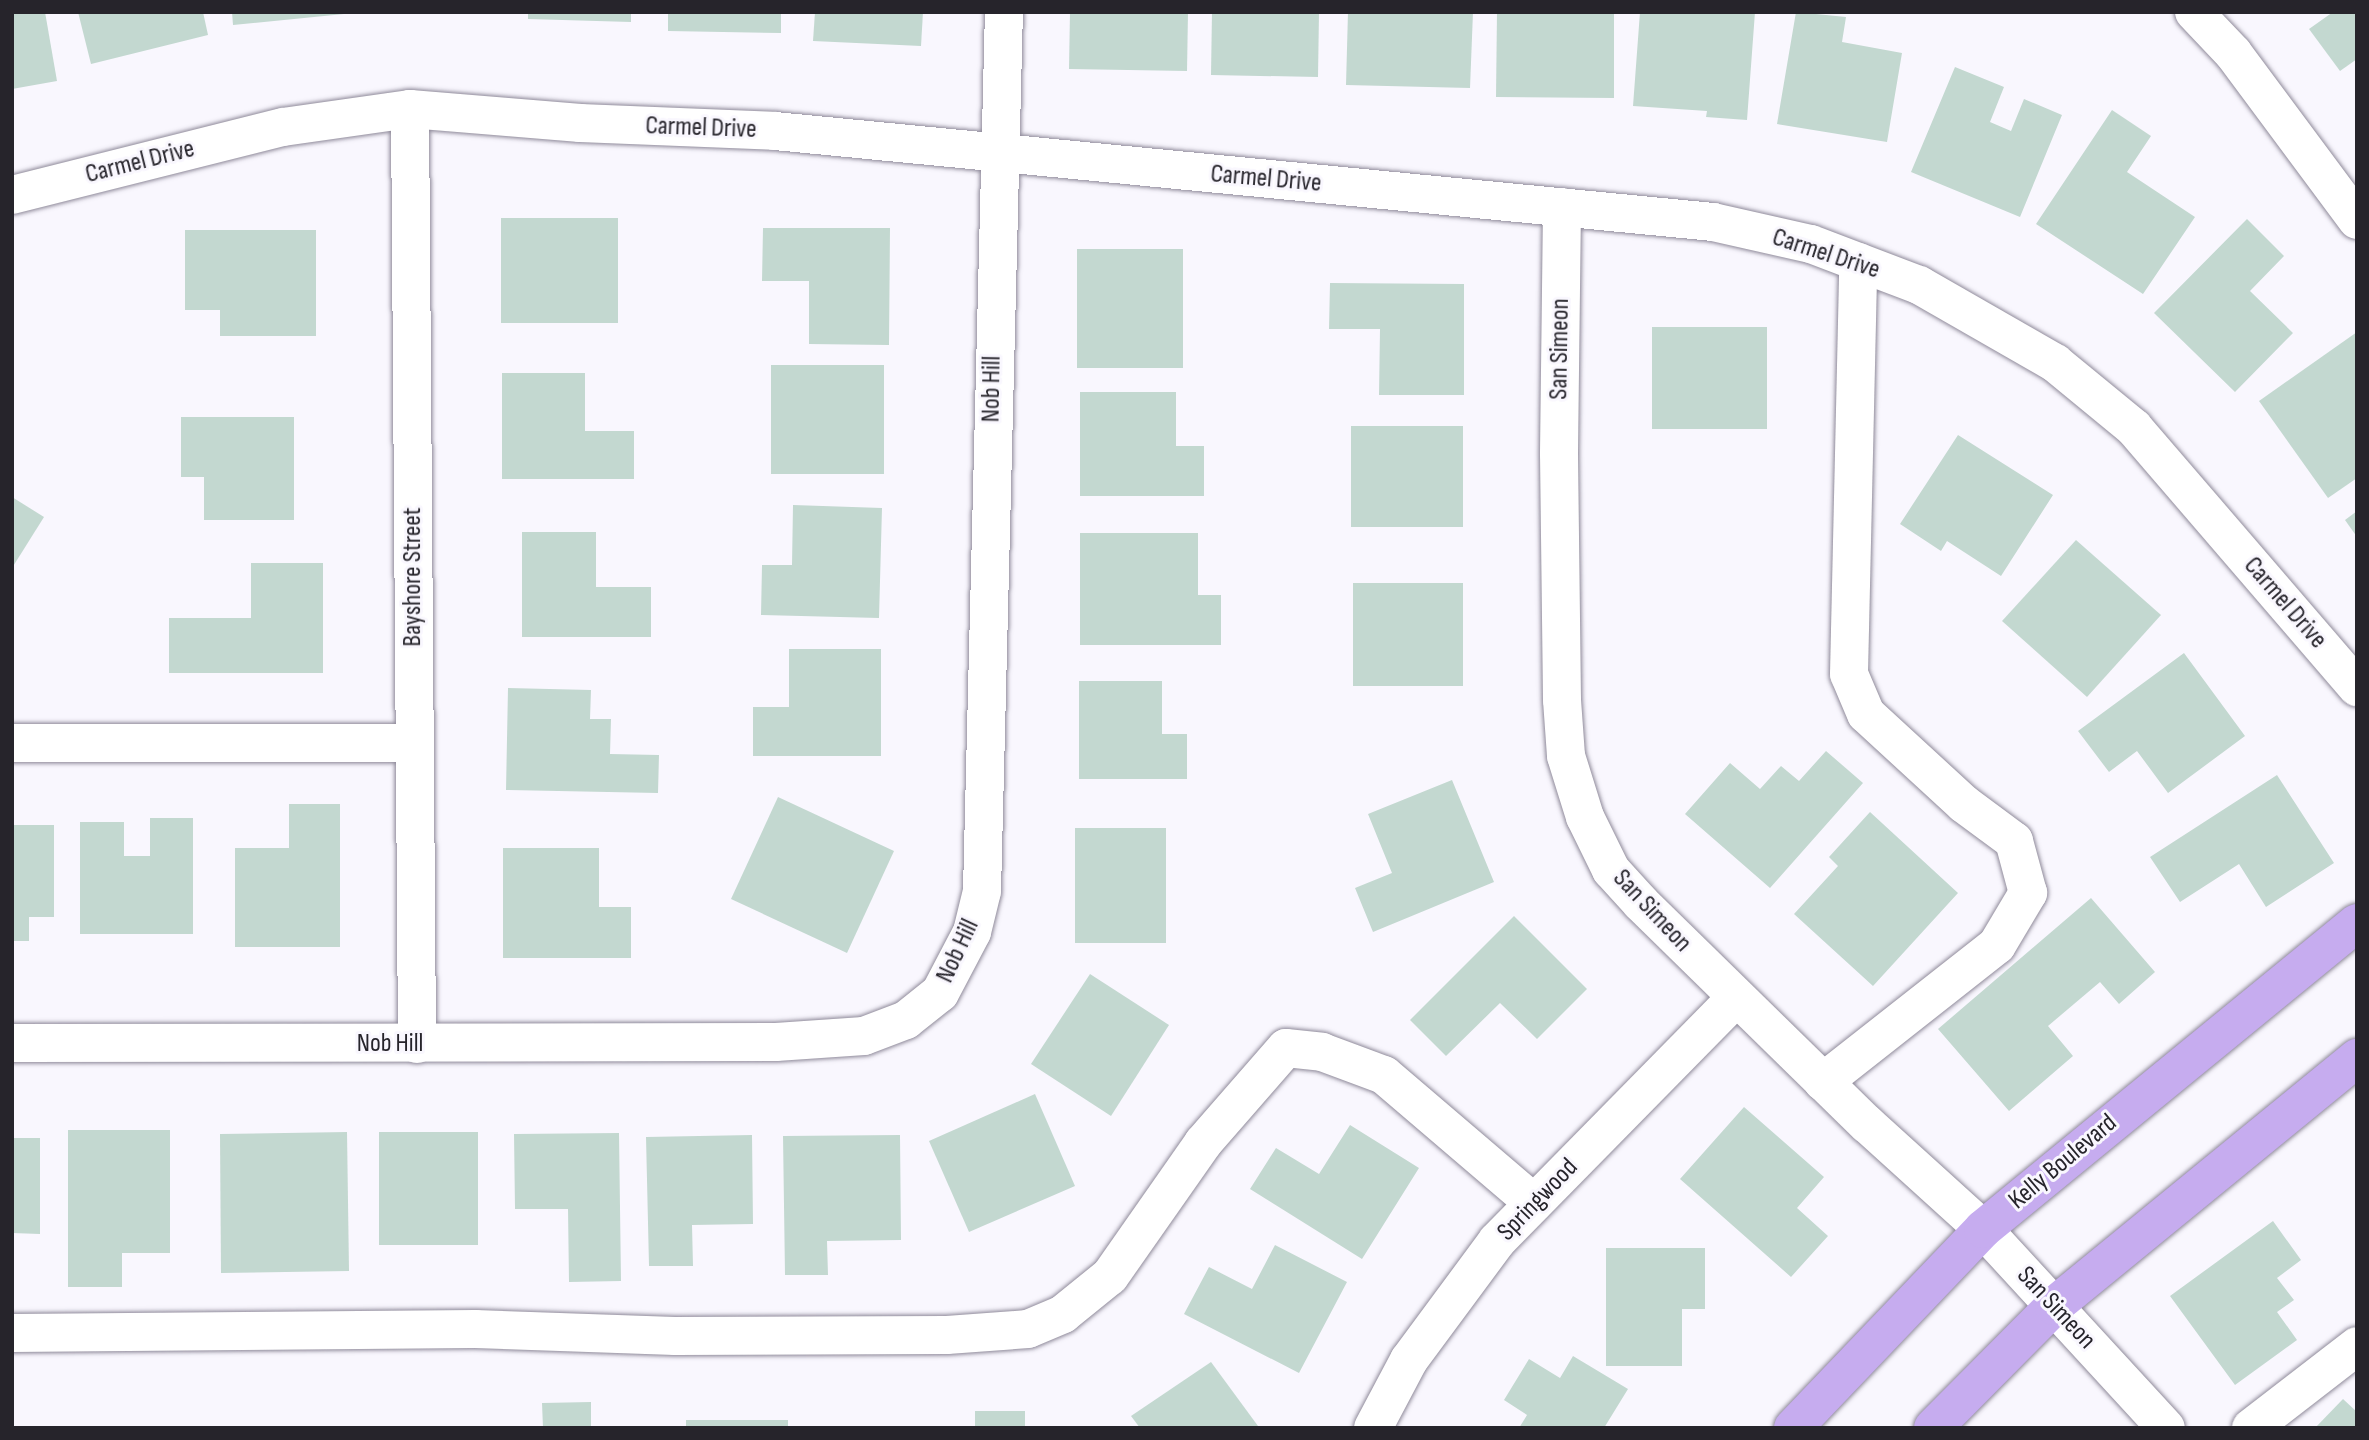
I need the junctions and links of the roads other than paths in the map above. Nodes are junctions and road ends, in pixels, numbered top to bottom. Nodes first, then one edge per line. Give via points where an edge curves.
1 (1004, 12) edge
2 (2194, 12) edge
3 (410, 109) junction
4 (997, 154) junction
5 (12, 195) edge
6 (1562, 207) junction
7 (2357, 220) edge
8 (1858, 262) junction
9 (2357, 687) edge
10 (12, 743) edge
11 (415, 743) junction
12 (2357, 923) edge
13 (1736, 998) junction
14 (12, 1043) edge
15 (417, 1044) junction
16 (2357, 1058) edge
17 (1823, 1082) junction
18 (1534, 1203) junction
19 (1983, 1229) junction
20 (2054, 1306) junction
21 (12, 1333) edge
22 (2357, 1346) edge
23 (1373, 1428) edge
24 (1793, 1428) edge
25 (1933, 1428) edge
26 (2166, 1428) edge
27 (2251, 1428) edge

1 - 4 street, Nob Hill
2 - 7 street via 2233,53
3 - 4 street, Carmel Drive via 580,123 775,131
3 - 5 street, Carmel Drive via 283,127
3 - 11 street, Bayshore Street
4 - 6 street, Carmel Drive
4 - 15 street, Nob Hill via 982,891 972,932 940,993 906,1020 864,1037 776,1042
6 - 8 street, Carmel Drive via 1713,222 1811,244
6 - 13 street, San Simeon via 1559,454 1566,757 1585,817 1611,870
8 - 9 street, Carmel Drive via 1919,285 2055,363 2134,428
8 - 17 street via 1849,674 1866,714 1964,804 2014,841 2028,893 1997,946
10 - 11 street
11 - 15 street, Bayshore Street
12 - 19 main road, Kelly Boulevard
13 - 17 street, San Simeon
13 - 18 street, Springwood
14 - 15 street, Nob Hill
16 - 20 main road
17 - 19 street, San Simeon
18 - 21 street via 1384,1075 1322,1052 1286,1048 1203,1143 1110,1276 1063,1314 1028,1329 947,1335 674,1336 475,1329
18 - 23 street, Springwood via 1497,1241 1409,1360
19 - 20 street, San Simeon
19 - 24 main road, Kelly Boulevard
20 - 25 main road
20 - 26 street, San Simeon
22 - 27 street

